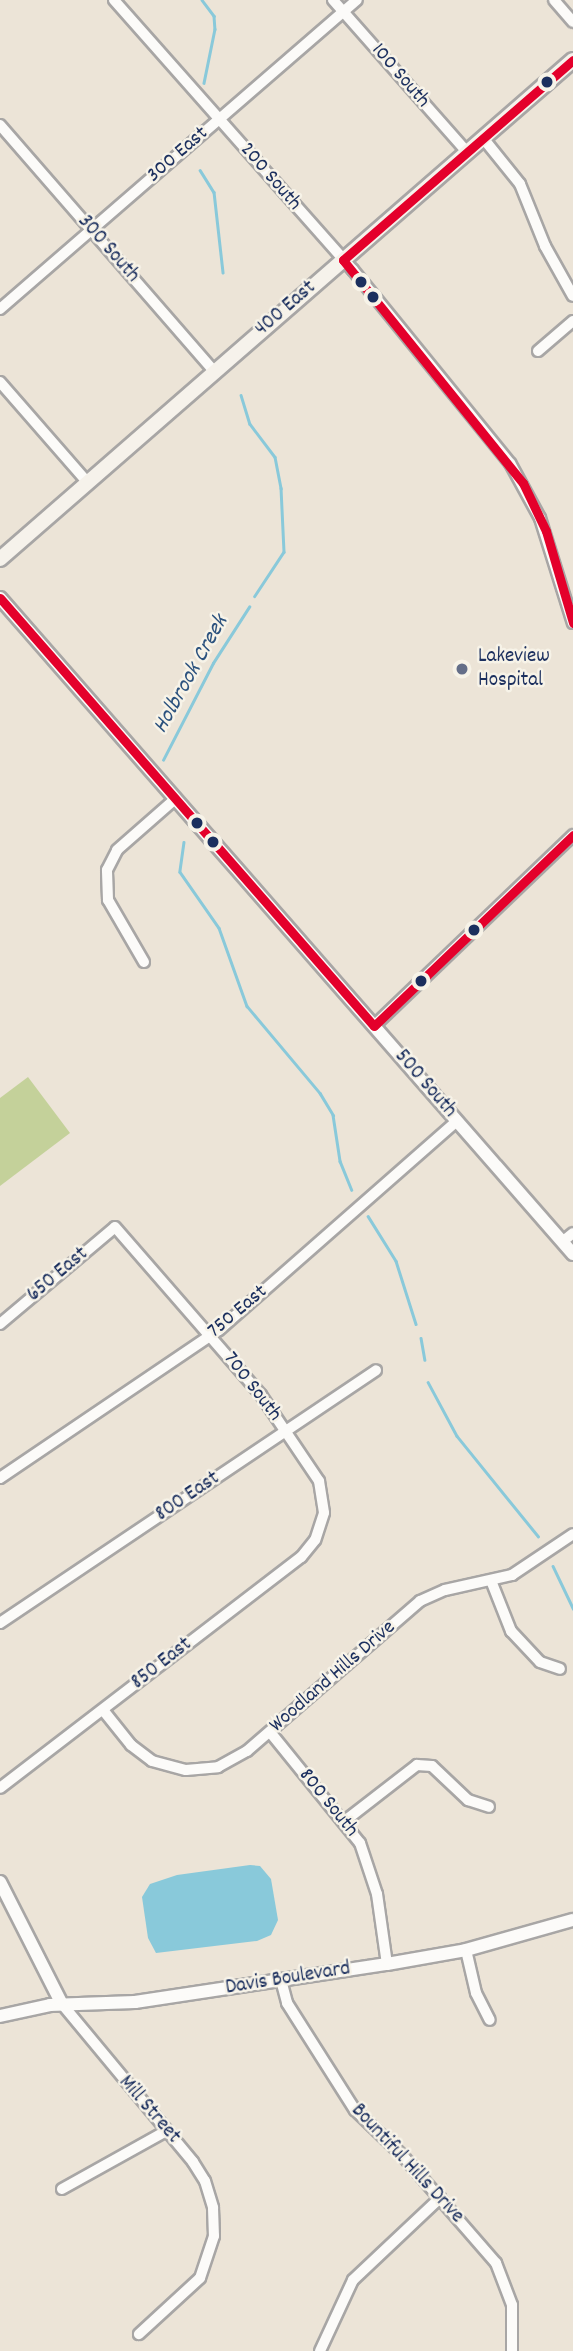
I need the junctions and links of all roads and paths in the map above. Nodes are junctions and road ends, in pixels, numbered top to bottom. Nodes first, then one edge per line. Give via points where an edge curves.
1 (114, 0) edge
2 (333, 0) edge
3 (357, 0) edge
4 (554, 0) edge
5 (343, 12) junction
6 (573, 22) edge
7 (573, 60) edge
8 (219, 119) junction
9 (0, 125) edge
10 (483, 138) junction
11 (467, 152) junction
12 (91, 230) junction
13 (343, 260) junction
14 (573, 296) edge
15 (0, 309) edge
16 (573, 321) edge
17 (538, 352) dead end
18 (215, 372) junction
19 (0, 382) edge
20 (88, 483) junction
21 (0, 559) edge
22 (573, 578) edge
23 (561, 583) junction
24 (0, 598) edge
25 (573, 624) edge
26 (175, 799) junction
27 (573, 835) edge
28 (144, 962) dead end
29 (373, 1026) junction
30 (457, 1121) junction
31 (116, 1227) joint
32 (568, 1238) edge
33 (573, 1254) edge
34 (0, 1324) edge
35 (211, 1336) junction
36 (376, 1370) dead end
37 (286, 1431) junction
38 (0, 1478) edge
39 (318, 1534) joint
40 (573, 1534) edge
41 (492, 1583) junction
42 (0, 1623) edge
43 (560, 1669) dead end
44 (103, 1710) junction
45 (270, 1732) junction
46 (0, 1788) edge
47 (489, 1808) dead end
48 (345, 1820) junction
49 (0, 1882) edge
50 (573, 1920) edge
51 (466, 1950) junction
52 (387, 1964) junction
53 (281, 1980) junction
54 (62, 2004) junction
55 (0, 2016) edge
56 (491, 2020) dead end
57 (166, 2131) junction
58 (62, 2189) dead end
59 (440, 2198) junction
60 (139, 2334) dead end
61 (320, 2351) edge
62 (512, 2351) edge

1 - 8 street, 200 South
2 - 5 street, 100 South
3 - 5 street, 300 East
4 - 6 street
5 - 8 street, 300 East
5 - 11 street, 100 South
7 - 10 main road, 400 East
8 - 12 street, 300 East
8 - 13 street, 200 South
9 - 12 street, 300 South
10 - 11 main road, 400 East
10 - 14 street via 520,184 545,246
11 - 13 main road, 400 East
12 - 15 street, 300 East
12 - 18 street, 300 South
13 - 18 main road, 400 East
13 - 23 street, 200 South via 517,473 540,518
16 - 17 street
18 - 20 main road, 400 East
19 - 20 street
20 - 21 main road, 400 East
22 - 23 street
23 - 25 street, 200 South
24 - 26 street, 500 South
26 - 28 street via 117,850 107,870 108,901
26 - 29 street, 500 South
27 - 29 street
29 - 30 street, 500 South
30 - 32 street, 500 South
30 - 35 street, 750 East
31 - 34 street, 650 East
31 - 35 street, 700 South
32 - 33 street, 500 South
35 - 37 street, 700 South
35 - 38 street, 750 East
36 - 37 street, 800 East
37 - 39 street, 700 South via 322,1492 324,1513
37 - 42 street, 800 East
39 - 44 street, 850 East via 301,1557
40 - 41 street, Woodland Hills Drive via 521,1570
41 - 43 street via 511,1631 540,1662
41 - 45 street, Woodland Hills Drive via 445,1590 421,1601
44 - 45 street, Woodland Hills Drive via 137,1751 177,1769 218,1767
44 - 46 street, 850 East
45 - 48 street, 800 South
47 - 48 street via 468,1800 432,1766 417,1765
48 - 52 street, 800 South via 372,1874
49 - 54 street, Mill Street
50 - 51 street, Davis Boulevard
51 - 52 street, Davis Boulevard
51 - 56 street via 476,1993
52 - 53 street, Davis Boulevard
53 - 54 street, Davis Boulevard via 135,2002
53 - 59 street, Bountiful Hills Drive via 287,2003 350,2103
54 - 55 street, Davis Boulevard
54 - 57 street, Mill Street
57 - 58 street
57 - 60 street, Mill Street via 205,2182 213,2208 214,2236 206,2266 191,2289
59 - 61 street via 353,2280
59 - 62 street, Bountiful Hills Drive via 504,2278 514,2315

